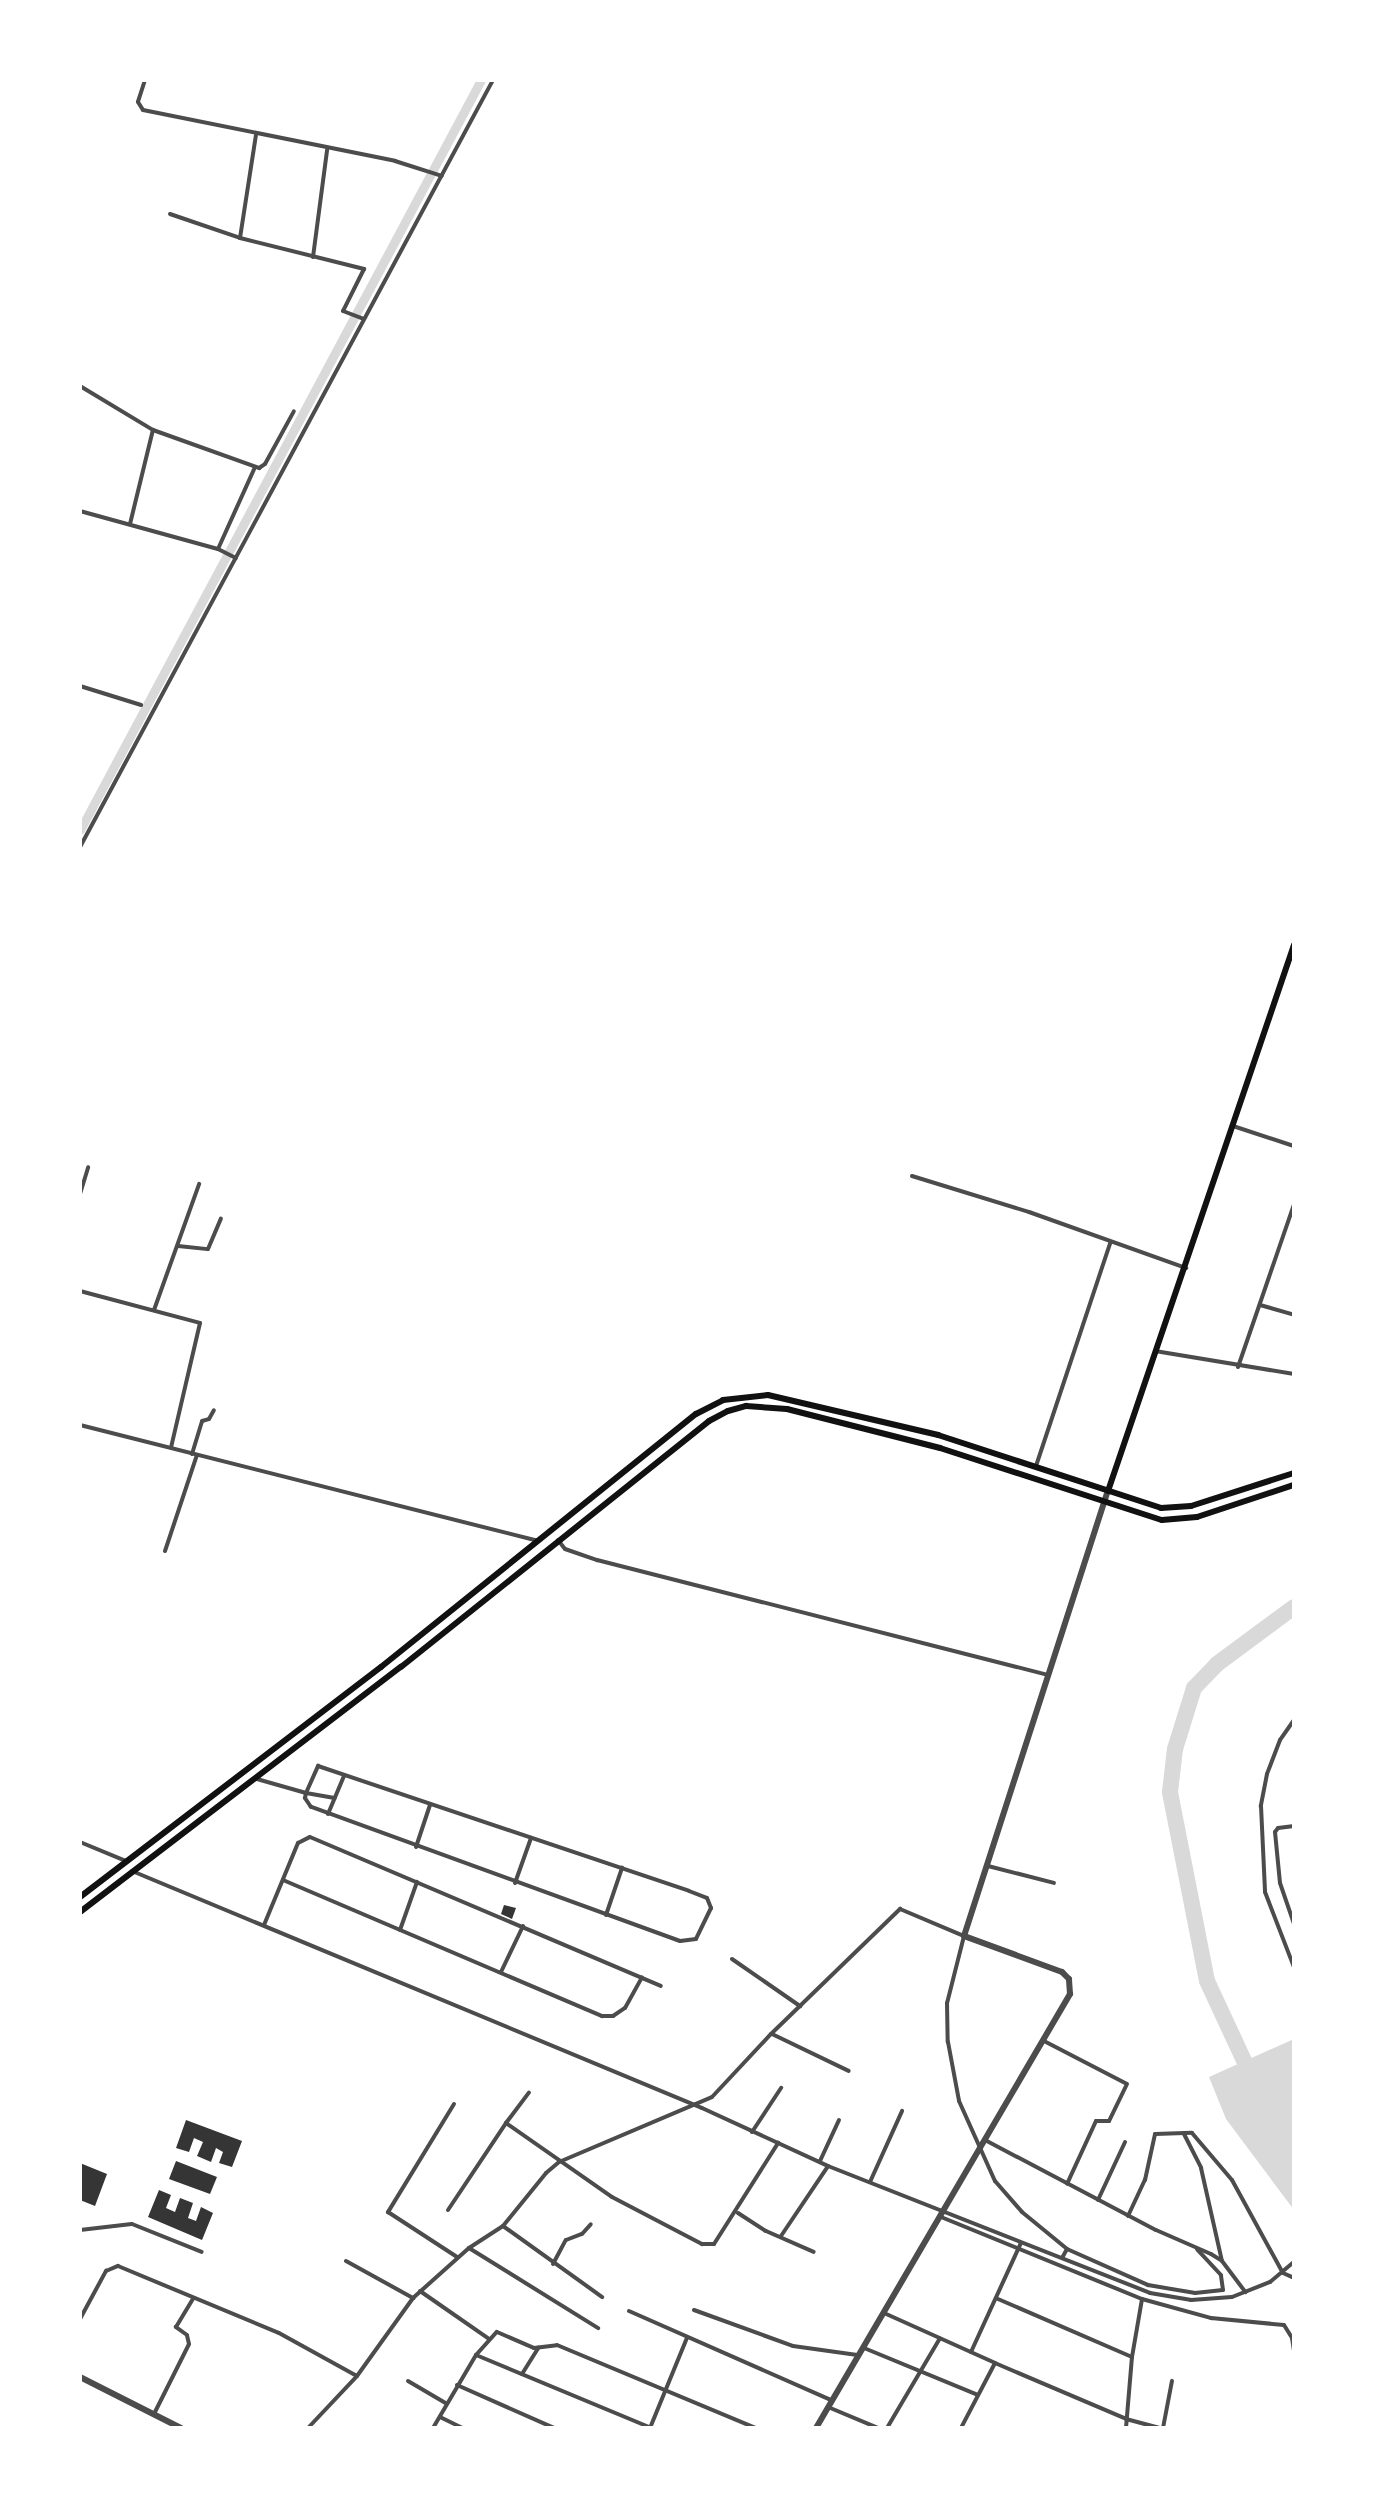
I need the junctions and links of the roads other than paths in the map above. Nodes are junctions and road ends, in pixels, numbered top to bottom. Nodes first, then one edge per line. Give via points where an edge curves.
1 (145, 80) edge
2 (493, 80) edge
3 (256, 135) junction
4 (327, 150) junction
5 (439, 175) junction
6 (170, 214) dead end
7 (240, 238) junction
8 (313, 257) junction
9 (362, 318) junction
10 (80, 386) edge
11 (294, 411) dead end
12 (153, 430) junction
13 (255, 467) junction
14 (80, 511) edge
15 (130, 524) junction
16 (220, 549) junction
17 (235, 557) junction
18 (80, 686) edge
19 (141, 705) dead end
20 (80, 847) edge
21 (1294, 945) edge
22 (1291, 966) edge
23 (1233, 1126) junction
24 (1294, 1146) edge
25 (88, 1167) dead end
26 (912, 1176) dead end
27 (199, 1184) dead end
28 (80, 1194) edge
29 (1294, 1204) edge
30 (221, 1219) dead end
31 (1110, 1243) junction
32 (178, 1246) junction
33 (1186, 1268) junction
34 (80, 1291) edge
35 (1260, 1305) junction
36 (154, 1310) junction
37 (1294, 1315) edge
38 (1155, 1351) junction
39 (1238, 1367) junction
40 (1294, 1374) edge
41 (214, 1410) dead end
42 (80, 1425) edge
43 (171, 1448) junction
44 (195, 1454) junction
45 (1036, 1466) junction
46 (1294, 1473) edge
47 (1294, 1485) edge
48 (1108, 1491) junction
49 (1104, 1502) junction
50 (558, 1540) junction
51 (537, 1541) junction
52 (165, 1551) dead end
53 (418, 1637) junction
54 (427, 1646) junction
55 (1050, 1675) junction
56 (1294, 1720) edge
57 (344, 1776) junction
58 (254, 1778) junction
59 (306, 1793) junction
60 (335, 1798) junction
61 (430, 1805) junction
62 (328, 1814) junction
63 (1294, 1826) edge
64 (531, 1838) junction
65 (80, 1842) edge
66 (416, 1847) junction
67 (128, 1862) junction
68 (988, 1866) junction
69 (622, 1868) junction
70 (132, 1871) junction
71 (283, 1880) junction
72 (417, 1882) junction
73 (515, 1883) junction
74 (1054, 1883) dead end
75 (80, 1897) edge
76 (80, 1912) edge
77 (606, 1915) junction
78 (1294, 1924) edge
79 (264, 1925) junction
80 (523, 1926) junction
81 (400, 1930) junction
82 (964, 1936) junction
83 (732, 1959) dead end
84 (1294, 1967) edge
85 (501, 1972) junction
86 (642, 1977) junction
87 (661, 1986) dead end
88 (800, 2006) junction
89 (771, 2034) junction
90 (1044, 2041) junction
91 (849, 2071) dead end
92 (781, 2088) dead end
93 (529, 2093) dead end
94 (454, 2104) dead end
95 (693, 2105) junction
96 (902, 2111) dead end
97 (839, 2120) dead end
98 (506, 2123) junction
99 (752, 2132) junction
100 (1184, 2133) junction
101 (985, 2140) junction
102 (1125, 2142) dead end
103 (778, 2143) junction
104 (979, 2148) junction
105 (559, 2162) junction
106 (819, 2162) junction
107 (828, 2166) junction
108 (870, 2182) junction
109 (1067, 2184) junction
110 (1098, 2200) junction
111 (448, 2210) dead end
112 (738, 2212) junction
113 (942, 2215) junction
114 (1128, 2216) junction
115 (591, 2224) dead end
116 (503, 2226) junction
117 (80, 2230) edge
118 (781, 2236) junction
119 (1021, 2243) junction
120 (1194, 2247) junction
121 (469, 2248) junction
122 (1067, 2249) junction
123 (1018, 2250) junction
124 (202, 2252) dead end
125 (814, 2252) dead end
126 (457, 2257) junction
127 (1062, 2258) junction
128 (346, 2261) dead end
129 (1222, 2261) junction
130 (1294, 2262) edge
131 (553, 2264) junction
132 (1283, 2273) junction
133 (1294, 2278) edge
134 (420, 2291) junction
135 (1245, 2292) junction
136 (602, 2297) dead end
137 (413, 2298) junction
138 (193, 2299) junction
139 (998, 2299) junction
140 (1142, 2299) junction
141 (694, 2310) dead end
142 (629, 2311) dead end
143 (884, 2313) junction
144 (80, 2319) edge
145 (598, 2328) dead end
146 (687, 2337) junction
147 (940, 2338) junction
148 (489, 2339) junction
149 (538, 2348) junction
150 (862, 2348) junction
151 (1294, 2351) edge
152 (971, 2352) junction
153 (476, 2355) junction
154 (857, 2355) junction
155 (1132, 2357) junction
156 (995, 2363) junction
157 (922, 2370) junction
158 (522, 2374) junction
159 (357, 2376) junction
160 (80, 2377) edge
161 (408, 2381) dead end
162 (1172, 2381) dead end
163 (457, 2385) junction
164 (666, 2391) junction
165 (978, 2395) junction
166 (829, 2403) junction
167 (447, 2404) junction
168 (154, 2414) junction
169 (439, 2417) junction
170 (1126, 2419) junction
171 (181, 2428) edge
172 (308, 2428) edge
173 (433, 2428) edge
174 (463, 2428) edge
175 (554, 2428) edge
176 (650, 2428) edge
177 (755, 2428) edge
178 (816, 2428) edge
179 (878, 2428) edge
180 (887, 2428) edge
181 (961, 2428) edge
182 (1126, 2428) edge
183 (1161, 2428) edge

1 - 3 street via 138,102 143,110
2 - 5 street
3 - 4 street
3 - 7 street
4 - 5 street
4 - 8 street
5 - 9 street
6 - 7 street
7 - 8 street
8 - 9 street via 364,270 344,312
9 - 17 street
10 - 12 street
11 - 13 street via 265,464
12 - 13 street
12 - 15 street
13 - 16 street
14 - 15 street
15 - 16 street
16 - 17 street
17 - 20 street
18 - 19 street
21 - 22 main road
22 - 23 main road
23 - 24 street
23 - 33 main road
25 - 28 street
26 - 31 street
27 - 32 street
29 - 35 street
30 - 32 street via 208,1249
31 - 33 street
31 - 45 street
32 - 36 street
33 - 38 main road
34 - 36 street
35 - 37 street
35 - 39 street
36 - 43 street via 200,1323
38 - 39 street
38 - 48 main road
39 - 40 street
41 - 44 street via 202,1421
42 - 43 street
43 - 44 street
44 - 51 street
44 - 52 street
45 - 48 main road
45 - 51 main road via 787,1398 744,1395 696,1414
46 - 48 main road via 1175,1509
47 - 49 main road via 1179,1520
48 - 49 street
49 - 50 main road via 940,1448 787,1409 746,1406 709,1421
49 - 55 street
50 - 54 main road
50 - 55 street via 565,1549 597,1560
51 - 53 main road
53 - 54 main road
53 - 67 main road
54 - 58 main road
55 - 68 street
56 - 84 street via 1280,1740 1261,1806 1265,1892
57 - 59 street via 316,1767
57 - 60 street
57 - 61 street
58 - 59 street
58 - 70 main road
59 - 60 street
59 - 62 street via 311,1807
60 - 62 street
61 - 64 street
61 - 66 street
62 - 66 street
63 - 78 street via 1275,1832 1280,1883
64 - 69 street
64 - 73 street
65 - 67 street
66 - 73 street
67 - 75 main road
68 - 74 street
68 - 82 street
69 - 77 street
69 - 77 street via 707,1898 711,1908 696,1939 685,1942
70 - 76 main road
70 - 79 street
71 - 72 street via 298,1843 310,1837
71 - 79 street
71 - 81 street
72 - 80 street
72 - 81 street
73 - 77 street
79 - 95 street
80 - 85 street
80 - 86 street
81 - 85 street
82 - 88 street via 900,1909
82 - 90 street via 1066,1975 1070,1994
82 - 104 street via 949,1988 948,2042 959,2101
83 - 88 street
85 - 86 street via 602,2016 625,2008
86 - 87 street
88 - 89 street
89 - 91 street
89 - 95 street via 717,2093
90 - 101 street
90 - 109 street via 1127,2084 1109,2121 1096,2121
92 - 99 street
93 - 98 street
94 - 126 street via 388,2212
95 - 99 street
95 - 105 street
96 - 108 street
97 - 106 street
98 - 105 street
98 - 111 street
99 - 103 street
100 - 114 street via 1155,2134 1145,2180
100 - 129 street via 1201,2168
100 - 132 street via 1193,2134 1232,2180
101 - 104 street
101 - 109 street
102 - 110 street
103 - 106 street
103 - 112 street
104 - 113 street
104 - 122 street via 1007,2196
105 - 112 street via 702,2244 718,2241
105 - 116 street
106 - 107 street
107 - 108 street
107 - 118 street
108 - 113 street
109 - 110 street
110 - 114 street
112 - 118 street
113 - 119 street
113 - 123 street
113 - 143 street
114 - 120 street
115 - 131 street via 566,2240
116 - 121 street
116 - 131 street
117 - 124 street via 132,2224
118 - 125 street
119 - 123 street
119 - 127 street
120 - 122 street via 1221,2275 1223,2290 1195,2293 1148,2285
120 - 129 street
121 - 126 street
121 - 145 street
122 - 127 street
123 - 139 street
123 - 140 street
126 - 134 street
127 - 135 street via 1146,2292 1220,2299
128 - 137 street
129 - 135 street
130 - 132 street
131 - 136 street
132 - 133 street
132 - 135 street
134 - 137 street
134 - 148 street
137 - 159 street
138 - 144 street via 113,2266
138 - 159 street via 279,2333
138 - 168 street via 176,2327 189,2344
139 - 152 street
139 - 155 street
140 - 151 street via 1211,2318 1284,2325
140 - 155 street
141 - 154 street via 793,2346
142 - 146 street
143 - 147 street
143 - 150 street
146 - 164 street
146 - 166 street
147 - 152 street
147 - 157 street
148 - 149 street via 501,2332
148 - 153 street
149 - 158 street
149 - 164 street via 557,2345
150 - 154 street
150 - 157 street
152 - 156 street
153 - 158 street
153 - 163 street
154 - 166 street
155 - 170 street
156 - 165 street
156 - 170 street
157 - 165 street
157 - 180 street
158 - 176 street
159 - 172 street
160 - 168 street
161 - 167 street
162 - 183 street
163 - 167 street
163 - 175 street
164 - 176 street
164 - 177 street
165 - 181 street
166 - 178 street
166 - 179 street
167 - 169 street
168 - 171 street
169 - 173 street
169 - 174 street
170 - 182 street
170 - 183 street

